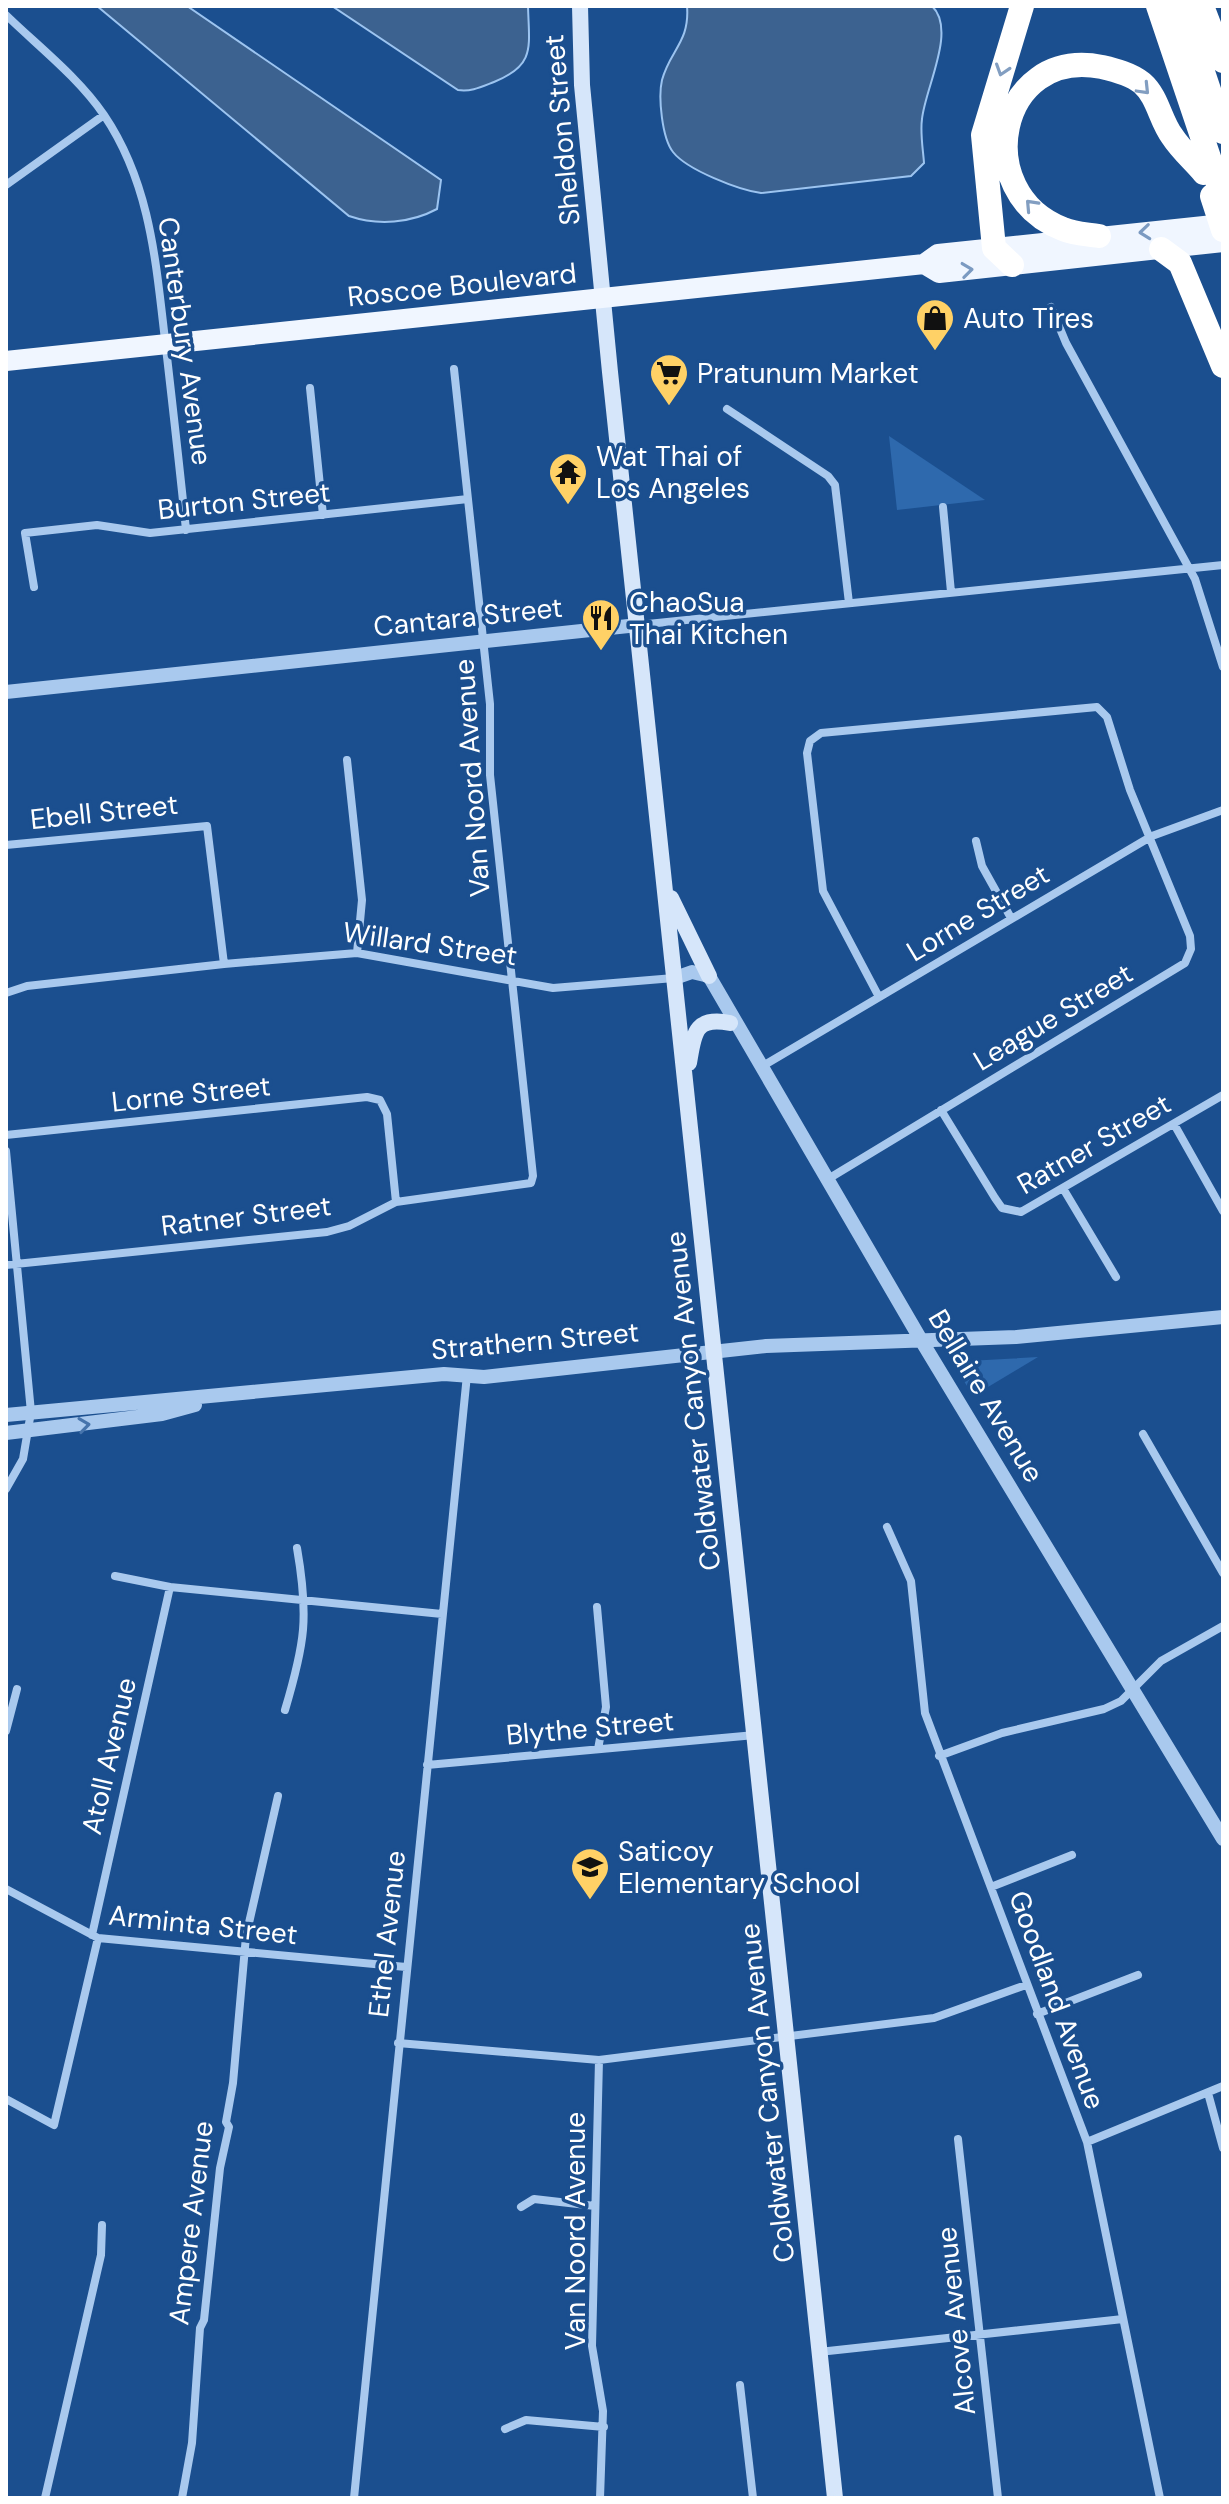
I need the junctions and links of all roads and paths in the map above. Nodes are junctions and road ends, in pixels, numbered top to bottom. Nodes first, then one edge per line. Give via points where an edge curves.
1 (580, 6) edge
2 (1022, 6) edge
3 (1148, 6) edge
4 (1158, 6) edge
5 (1166, 6) edge
6 (1181, 6) edge
7 (1202, 6) edge
8 (6, 15) edge
9 (1223, 61) edge
10 (104, 115) junction
11 (1223, 132) edge
12 (6, 185) edge
13 (1217, 188) edge
14 (1223, 227) edge
15 (1099, 236) junction
16 (1223, 242) edge
17 (994, 248) junction
18 (1161, 249) junction
19 (924, 264) junction
20 (1012, 265) junction
21 (603, 298) junction
22 (1051, 307) dead end
23 (165, 344) junction
24 (6, 361) edge
25 (1223, 366) edge
26 (454, 369) dead end
27 (310, 388) dead end
28 (727, 409) dead end
29 (468, 499) junction
30 (943, 507) dead end
31 (323, 515) junction
32 (186, 530) junction
33 (1223, 565) edge
34 (1189, 569) junction
35 (34, 587) dead end
36 (951, 592) junction
37 (849, 603) junction
38 (638, 625) junction
39 (483, 642) junction
40 (1223, 667) edge
41 (6, 692) edge
42 (347, 760) dead end
43 (1223, 810) edge
44 (1152, 836) junction
45 (976, 841) dead end
46 (6, 845) edge
47 (665, 886) junction
48 (1011, 918) junction
49 (357, 953) junction
50 (224, 964) junction
51 (709, 976) junction
52 (675, 978) junction
53 (511, 980) junction
54 (6, 993) edge
55 (879, 997) junction
56 (730, 1023) junction
57 (761, 1067) junction
58 (686, 1085) junction
59 (1223, 1095) edge
60 (941, 1110) junction
61 (1174, 1124) junction
62 (6, 1135) edge
63 (6, 1151) edge
64 (828, 1179) junction
65 (531, 1183) joint
66 (1064, 1190) junction
67 (396, 1202) junction
68 (1223, 1211) edge
69 (18, 1263) junction
70 (6, 1265) edge
71 (1116, 1277) dead end
72 (1223, 1317) edge
73 (921, 1340) junction
74 (714, 1351) junction
75 (467, 1375) junction
76 (235, 1395) junction
77 (31, 1412) junction
78 (6, 1415) edge
79 (29, 1430) junction
80 (6, 1433) edge
81 (1143, 1434) dead end
82 (6, 1489) edge
83 (887, 1527) dead end
84 (297, 1548) dead end
85 (1223, 1573) edge
86 (115, 1576) dead end
87 (170, 1587) junction
88 (306, 1601) junction
89 (597, 1607) dead end
90 (442, 1614) junction
91 (1223, 1626) edge
92 (17, 1689) dead end
93 (1134, 1689) junction
94 (285, 1710) dead end
95 (6, 1731) edge
96 (756, 1735) junction
97 (598, 1749) junction
98 (939, 1756) junction
99 (427, 1765) junction
100 (278, 1796) dead end
101 (1223, 1839) edge
102 (1072, 1855) dead end
103 (991, 1887) junction
104 (6, 1889) edge
105 (95, 1936) junction
106 (246, 1953) junction
107 (406, 1967) junction
108 (1138, 1975) dead end
109 (1026, 1985) junction
110 (1037, 2014) junction
111 (788, 2036) junction
112 (398, 2043) junction
113 (599, 2060) junction
114 (1223, 2086) edge
115 (1208, 2093) junction
116 (6, 2099) edge
117 (958, 2139) dead end
118 (1087, 2142) junction
119 (1223, 2148) edge
120 (595, 2206) junction
121 (521, 2207) dead end
122 (102, 2225) dead end
123 (1123, 2319) junction
124 (979, 2335) junction
125 (819, 2352) junction
126 (740, 2385) dead end
127 (604, 2427) junction
128 (505, 2429) dead end
129 (45, 2498) edge
130 (182, 2498) edge
131 (354, 2498) edge
132 (600, 2498) edge
133 (753, 2498) edge
134 (835, 2498) edge
135 (998, 2498) edge
136 (1160, 2498) edge

1 - 21 main road, Sheldon Street via 582,85
2 -> 17 highway via 983,135
3 - 13 highway
4 - 13 highway
5 - 13 highway
6 - 11 highway
7 - 9 highway
8 - 10 street, Canterbury Avenue
10 - 12 street
10 - 23 street, Canterbury Avenue via 120,142 151,227
13 - 14 highway, bridge
15 -> 13 highway via 1062,229 1034,209 1014,184 1006,157 1005,129 1020,96 1053,72 1081,65 1142,83 1171,135
14 -> 15 main road, Roscoe Boulevard
15 - 17 main road, Roscoe Boulevard
16 - 18 main road, Roscoe Boulevard
17 - 19 main road, Roscoe Boulevard via 938,254
17 - 20 highway
18 - 20 main road, Roscoe Boulevard
18 - 25 highway via 1180,263
19 -> 20 main road, Roscoe Boulevard via 939,273
19 - 21 main road, Roscoe Boulevard
21 - 23 main road, Roscoe Boulevard
21 - 38 main road, Coldwater Canyon Avenue
22 - 34 street
23 - 24 main road, Roscoe Boulevard
23 - 32 street, Canterbury Avenue
26 - 29 street, Van Noord Avenue
27 - 31 street
28 - 37 street via 835,485
29 - 31 street, Burton Street
29 - 39 street, Van Noord Avenue
30 - 36 street
31 - 32 street, Burton Street
32 - 35 street, Burton Street via 150,533 97,525 25,533
33 - 34 street, Cantara Street
34 - 36 street, Cantara Street
34 - 40 street
36 - 37 street, Cantara Street
37 - 38 street, Cantara Street
38 - 39 street, Cantara Street
38 - 47 main road, Coldwater Canyon Avenue
39 - 41 street, Cantara Street
39 - 53 street, Van Noord Avenue via 490,775
42 - 49 street via 362,900
43 - 44 street, Lorne Street
44 - 48 street, Lorne Street
44 - 55 street via 1130,790 1107,717 1097,707 821,733 810,741 807,753 823,891
44 - 60 street, League Street via 1190,936 1185,963
45 - 48 street via 982,866
46 - 50 street, Ebell Street via 207,826
47 - 51 main road
47 - 52 main road, Coldwater Canyon Avenue
48 - 55 street, Lorne Street
49 - 50 street, Willard Street
49 - 53 street, Willard Street
50 - 54 street, Willard Street via 27,986
51 - 52 street via 692,972
51 - 57 street, Bellaire Avenue
52 - 53 street, Willard Street via 571,988
52 - 56 street, Willard Street via 701,980
52 - 58 main road, Coldwater Canyon Avenue
53 - 65 street, Van Noord Avenue
55 - 57 street, Lorne Street
56 - 57 street
56 - 58 main road via 707,1021 694,1034
57 - 64 street, Bellaire Avenue
58 - 74 main road, Coldwater Canyon Avenue
59 - 61 street, Ratner Street
60 - 64 street, League Street
60 - 66 street, Ratner Street via 1002,1208 1021,1212
61 - 66 street, Ratner Street
61 - 68 street
62 - 67 street, Lorne Street via 367,1097 380,1100 387,1114
63 - 69 street
64 - 73 street, Bellaire Avenue
65 - 67 street, Ratner Street
66 - 71 street
67 - 69 street, Ratner Street via 327,1232
69 - 70 street, Ratner Street
69 - 77 street
72 - 73 street, Strathern Street via 1016,1337
73 - 74 street, Strathern Street
73 - 93 street, Bellaire Avenue
74 - 75 street, Strathern Street
74 - 96 main road, Coldwater Canyon Avenue
75 - 76 street, Strathern Street
75 - 90 street, Ethel Avenue
76 - 77 street, Strathern Street
79 -> 76 street, Strathern Street via 162,1414
77 - 78 street, Strathern Street
77 - 79 street
79 - 80 street, Strathern Street
79 - 82 street via 23,1459
81 - 85 street
83 - 98 street, Goodland Avenue via 911,1581 925,1713
84 - 88 street
86 - 87 street
87 - 88 street
87 - 105 street, Atoll Avenue
88 - 90 street
88 - 94 street via 302,1654
89 - 97 street via 606,1707
90 - 99 street, Ethel Avenue
91 - 93 street via 1161,1661
92 - 95 street
93 - 98 street via 1104,1709 1002,1733
93 - 101 street, Bellaire Avenue
96 - 97 street, Blythe Street
96 - 111 main road, Coldwater Canyon Avenue
97 - 99 street, Blythe Street
98 - 103 street, Goodland Avenue
99 - 107 street, Ethel Avenue
100 - 106 street, Ampere Avenue
102 - 103 street
103 - 109 street, Goodland Avenue
104 - 105 street, Arminta Street
105 - 106 street, Arminta Street
105 - 116 street, Atoll Avenue via 54,2125
106 - 107 street, Arminta Street
106 - 130 street, Ampere Avenue
107 - 112 street, Ethel Avenue
108 - 110 street
109 - 110 street, Goodland Avenue
109 - 111 street via 934,2018
110 - 118 street, Goodland Avenue
111 - 113 street
111 - 125 main road, Coldwater Canyon Avenue
112 - 113 street
112 - 131 street, Ethel Avenue
113 - 120 street, Van Noord Avenue
114 - 115 street
115 - 118 street
115 - 119 street
117 - 124 street, Alcove Avenue
118 - 123 street, Goodland Avenue
120 - 121 street via 534,2199
120 - 127 street, Van Noord Avenue via 592,2346
122 - 129 street via 101,2255
123 - 124 street
123 - 136 street, Goodland Avenue
124 - 125 street
124 - 135 street, Alcove Avenue
125 - 134 main road, Coldwater Canyon Avenue
126 - 133 street
127 - 128 street via 526,2420
127 - 132 street, Van Noord Avenue

